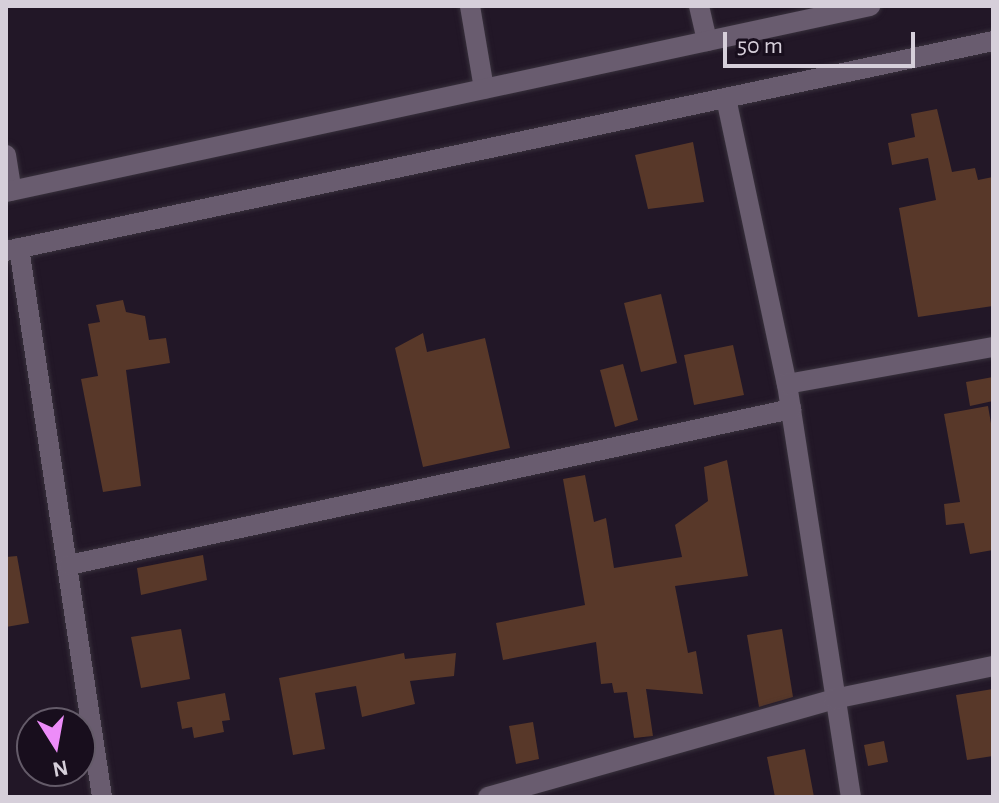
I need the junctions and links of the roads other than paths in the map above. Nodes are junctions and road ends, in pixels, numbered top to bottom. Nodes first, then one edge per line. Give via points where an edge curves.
1 (470, 6) edge
2 (699, 6) edge
3 (870, 6) edge
4 (707, 41) junction
5 (993, 41) edge
6 (484, 89) junction
7 (726, 98) junction
8 (6, 155) edge
9 (9, 191) edge
10 (13, 250) edge
11 (993, 347) edge
12 (787, 384) junction
13 (791, 409) junction
14 (69, 565) junction
15 (993, 666) edge
16 (834, 699) junction
17 (102, 797) edge
18 (488, 797) edge
19 (851, 797) edge

1 - 6 street
2 - 4 street
3 - 4 street
4 - 6 street
5 - 7 street
6 - 9 street
7 - 10 street
7 - 12 street
8 - 9 street
10 - 14 street
11 - 12 street
12 - 13 street
13 - 14 street
13 - 16 street
14 - 17 street
15 - 16 street
16 - 18 street
16 - 19 street

